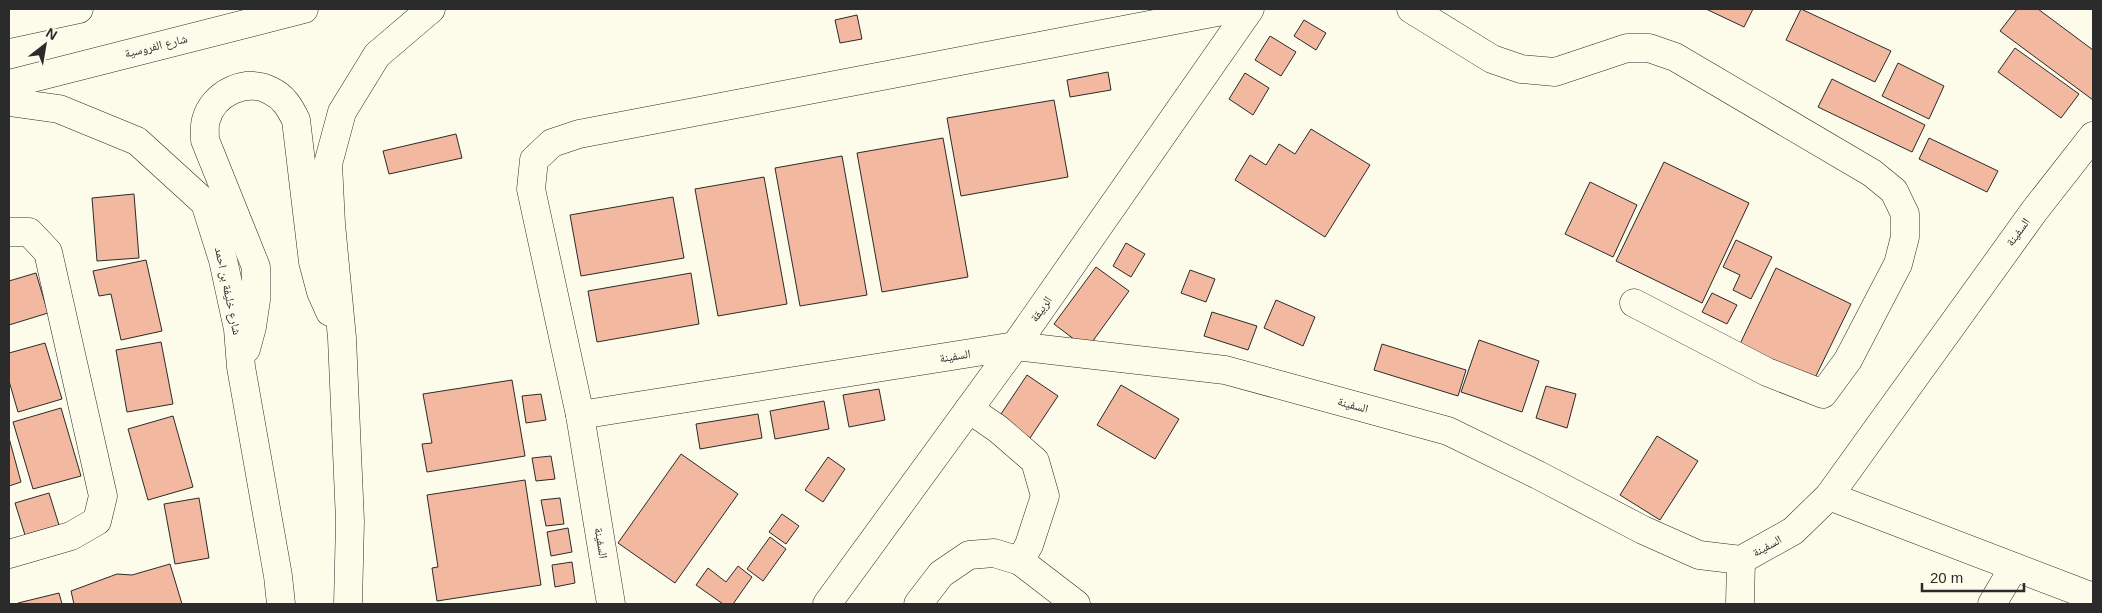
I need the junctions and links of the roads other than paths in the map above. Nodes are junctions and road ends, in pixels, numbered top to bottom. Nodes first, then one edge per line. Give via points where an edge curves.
1 (79, 9) edge
2 (304, 9) edge
3 (431, 9) edge
4 (1233, 9) edge
5 (1250, 9) edge
6 (1411, 9) edge
7 (9, 24) edge
8 (9, 84) edge
9 (9, 102) edge
10 (2093, 136) edge
11 (9, 232) edge
12 (1634, 303) dead end
13 (342, 338) junction
14 (1015, 346) junction
15 (241, 367) junction
16 (969, 409) junction
17 (580, 414) junction
18 (1828, 496) junction
19 (9, 554) edge
20 (1741, 560) junction
21 (1020, 561) junction
22 (2014, 567) junction
23 (278, 576) junction
24 (2093, 597) edge
25 (260, 604) edge
26 (281, 604) edge
27 (348, 604) edge
28 (611, 604) edge
29 (827, 604) edge
30 (918, 604) edge
31 (1076, 604) edge
32 (1740, 604) edge
33 (1992, 604) edge

1 - 7 main road
2 - 8 main road, شارع الفروسية
3 - 13 main road via 377,55 339,121 328,164
4 - 17 main road via 579,134 552,143 534,160 531,190
5 - 14 main road, الربيقة
6 - 12 main road via 1492,59 1521,69 1554,72 1627,48 1649,48 1675,57 1872,173 1894,191 1905,214 1905,237 1898,264 1848,360 1823,394 1767,372
9 - 15 main road, شارع خليفة بن احمد via 59,109 137,141 205,203 224,260 238,329
10 - 18 main road, السفينة via 2035,210
11 - 19 main road via 29,232 48,252 103,496 97,521 71,536
13 - 15 main road via 321,292 313,262 296,120 288,104 271,90 253,85 231,90 218,99 206,120 205,140 256,267 252,327
13 - 27 main road via 350,521
14 - 16 main road, الربيقة
14 - 17 main road, السفينة
14 - 20 main road, السفينة via 1225,370 1448,431 1699,556
15 - 23 main road, شارع خليفة بن احمد
16 - 21 main road via 1035,461 1045,496 1030,545
16 - 29 main road, الربيقة
17 - 28 main road, السفينة
18 - 20 main road, السفينة via 1793,531
18 - 22 main road
20 - 32 main road
21 - 30 main road via 994,552 970,555 941,574
21 - 31 main road
22 - 24 main road
22 - 33 main road
23 - 25 main road
23 - 26 main road, شارع خليفة بن احمد

